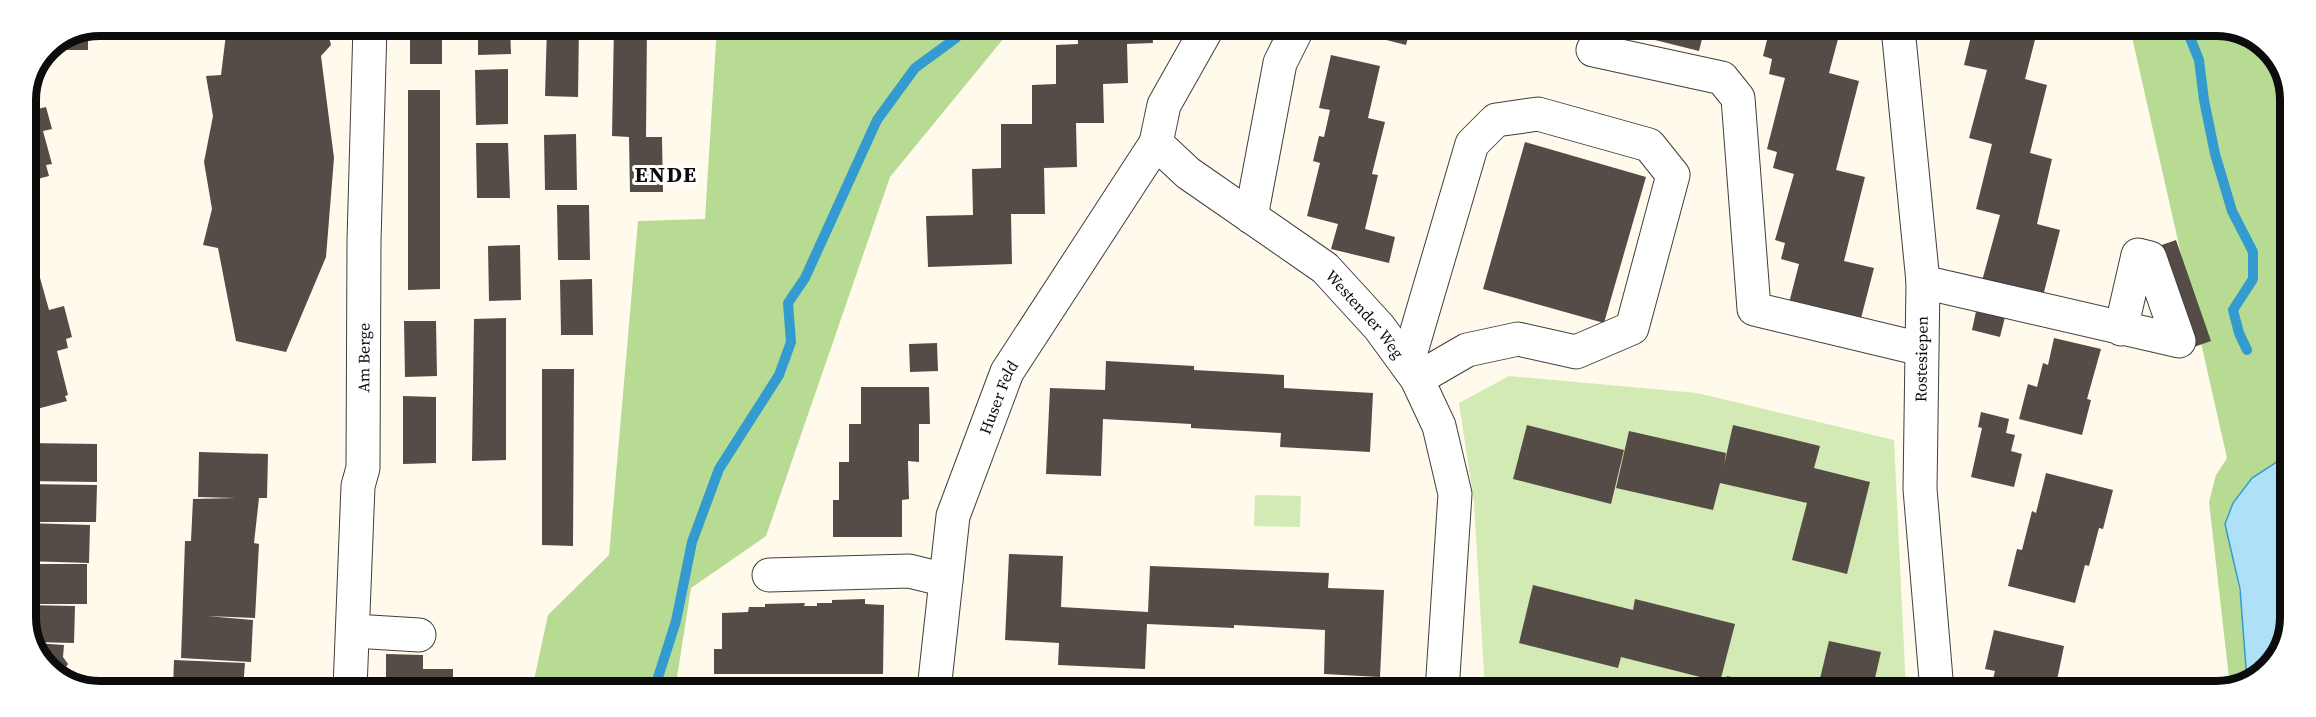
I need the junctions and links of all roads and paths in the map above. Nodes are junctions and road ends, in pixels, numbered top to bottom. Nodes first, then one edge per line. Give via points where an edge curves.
1 (370, 36) edge
2 (1203, 36) edge
3 (1294, 36) edge
4 (1899, 36) edge
5 (1593, 50) dead end
6 (1156, 143) junction
7 (1251, 217) junction
8 (1923, 282) junction
9 (2121, 329) dead end
10 (1921, 349) junction
11 (1412, 372) junction
12 (769, 575) dead end
13 (946, 580) junction
14 (354, 631) junction
15 (419, 635) dead end
16 (351, 681) edge
17 (935, 681) edge
18 (1443, 681) edge
19 (1936, 681) edge

1 - 14 street, Am Berge via 363,468 358,486
2 - 6 street via 1164,105
3 - 7 street via 1280,63
4 - 8 street, Rostesiepen
5 - 10 street via 1722,78 1738,98 1754,309
6 - 7 street, Westender Weg via 1188,173
6 - 13 street, Huser Feld via 1007,372 953,516
7 - 11 street, Westender Weg via 1325,268 1379,327
8 - 9 street
8 - 10 street, Rostesiepen
10 - 19 street, Rostesiepen via 1920,489
11 - 11 street via 1472,144 1496,120 1538,114 1648,145 1672,175 1632,328 1576,352 1518,339 1467,350
11 - 18 street, Westender Weg via 1439,426 1455,494
12 - 13 street via 909,571
13 - 17 street, Huser Feld
14 - 15 street
14 - 16 street, Am Berge

